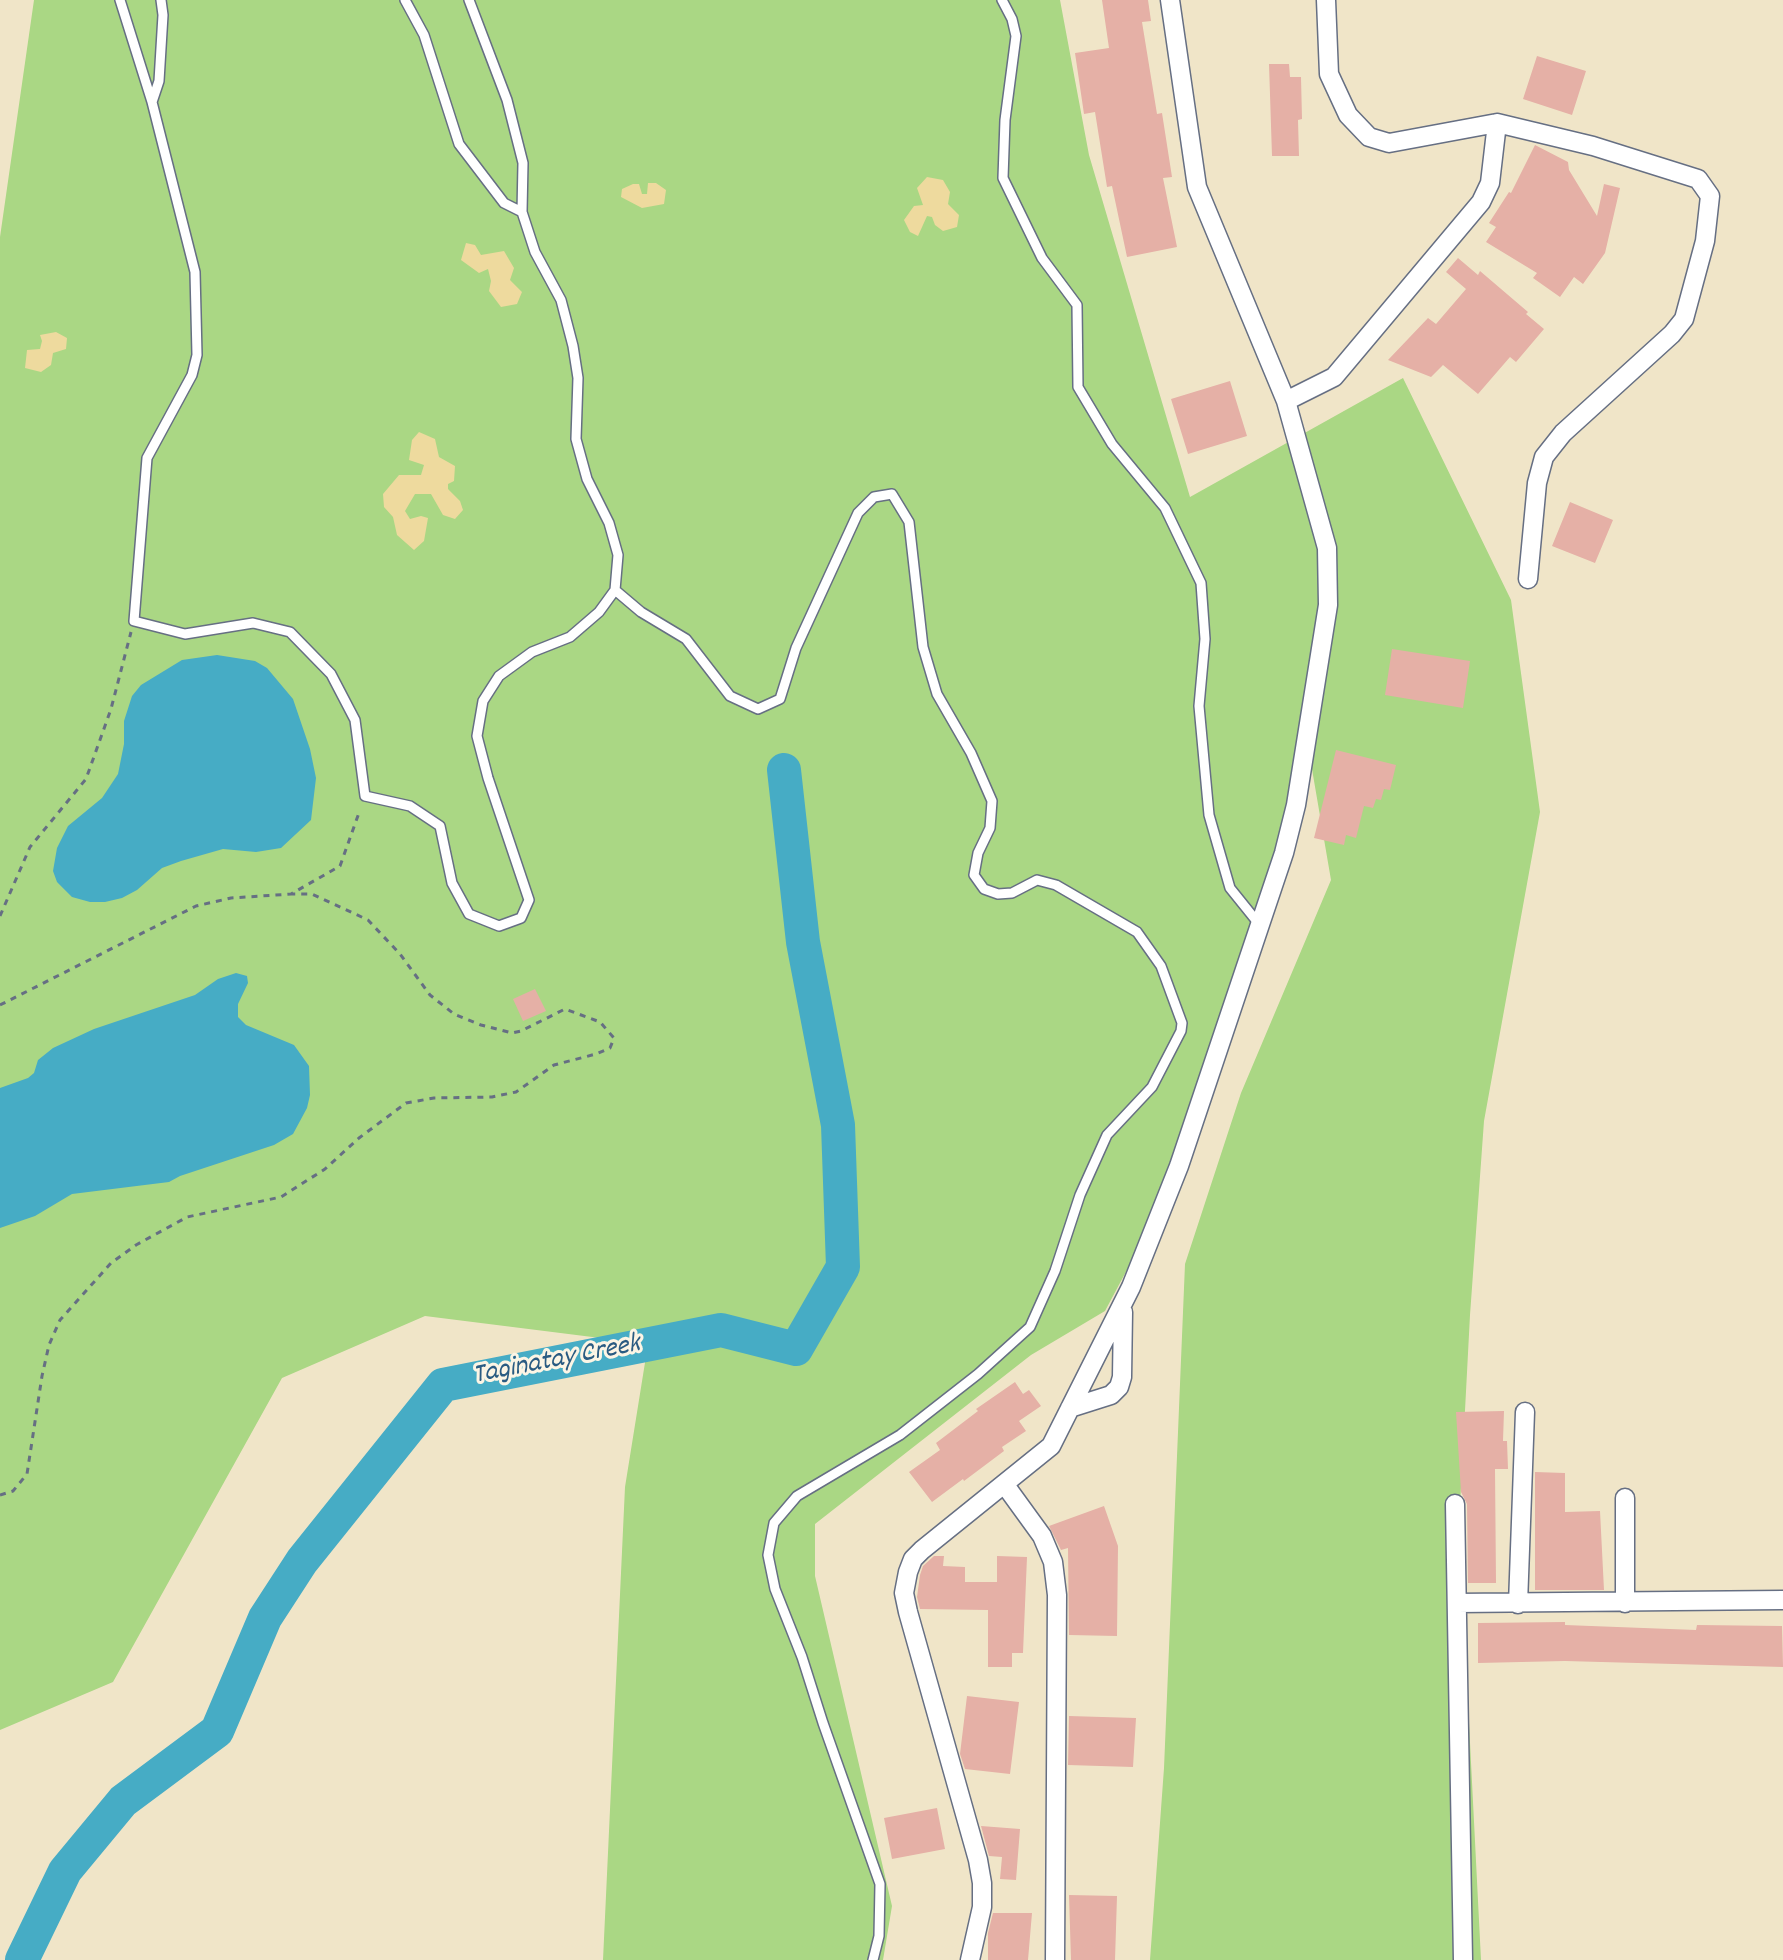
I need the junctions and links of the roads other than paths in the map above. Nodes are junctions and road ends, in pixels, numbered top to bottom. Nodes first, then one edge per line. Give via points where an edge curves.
1 (120, 0) edge
2 (161, 0) edge
3 (405, 0) edge
4 (469, 0) edge
5 (1002, 0) edge
6 (1170, 0) edge
7 (1326, 0) edge
8 (152, 102) junction
9 (1497, 123) junction
10 (522, 212) junction
11 (1286, 401) junction
12 (1528, 579) dead end
13 (615, 590) junction
14 (1259, 924) junction
15 (1123, 1305) junction
16 (1070, 1408) junction
17 (1525, 1412) dead end
18 (1005, 1485) junction
19 (1625, 1498) dead end
20 (1455, 1504) dead end
21 (1783, 1600) edge
22 (1457, 1603) junction
23 (1625, 1603) junction
24 (1518, 1604) junction
25 (873, 1960) edge
26 (970, 1960) edge
27 (1055, 1960) edge
28 (1463, 1960) edge

1 - 8 lane
2 - 8 lane via 159,81
3 - 10 lane via 424,35 459,144 504,203
4 - 10 lane via 507,100 523,163
5 - 14 lane via 1016,36 1003,178 1042,258 1077,305 1078,387 1112,444 1165,508 1201,583 1205,639 1199,706 1209,815 1230,888
6 - 11 street via 1197,187
7 - 9 street via 1329,74 1348,115 1369,137 1389,143
8 - 13 lane via 195,272 197,355 192,375 147,458 134,621 185,634 253,623 290,632 331,674 355,720 365,796 410,806 440,826 452,883 469,914 499,926 521,918 529,900 477,736 483,701 499,676 532,652 570,637
9 - 11 street via 1490,183 1481,202 1334,377
9 - 12 street via 1698,179 1710,196 1705,241 1684,319 1544,457
10 - 13 lane via 535,252 561,300 573,346 576,439 618,555
11 - 14 street via 1327,548 1328,605 1296,805
13 - 25 lane via 686,639 730,696 758,709 780,699 796,648 858,513 874,497 892,494 909,522 923,647 937,694 992,801 990,828 974,875 984,889 998,894 1037,880 1056,885 1137,932 1161,966 1182,1023 1152,1087 1107,1135 1030,1327 900,1435 797,1496 774,1523 768,1555 775,1589 880,1884
14 - 15 street via 1179,1166
15 - 16 street
15 - 16 street via 1119,1387 1111,1395
16 - 18 street via 1051,1446
17 - 24 street
18 - 26 street via 913,1559 904,1593 978,1860 982,1907
18 - 27 street via 1042,1536 1053,1562 1057,1595
19 - 23 street
20 - 22 street
21 - 23 street
22 - 24 street
22 - 28 street
23 - 24 street

